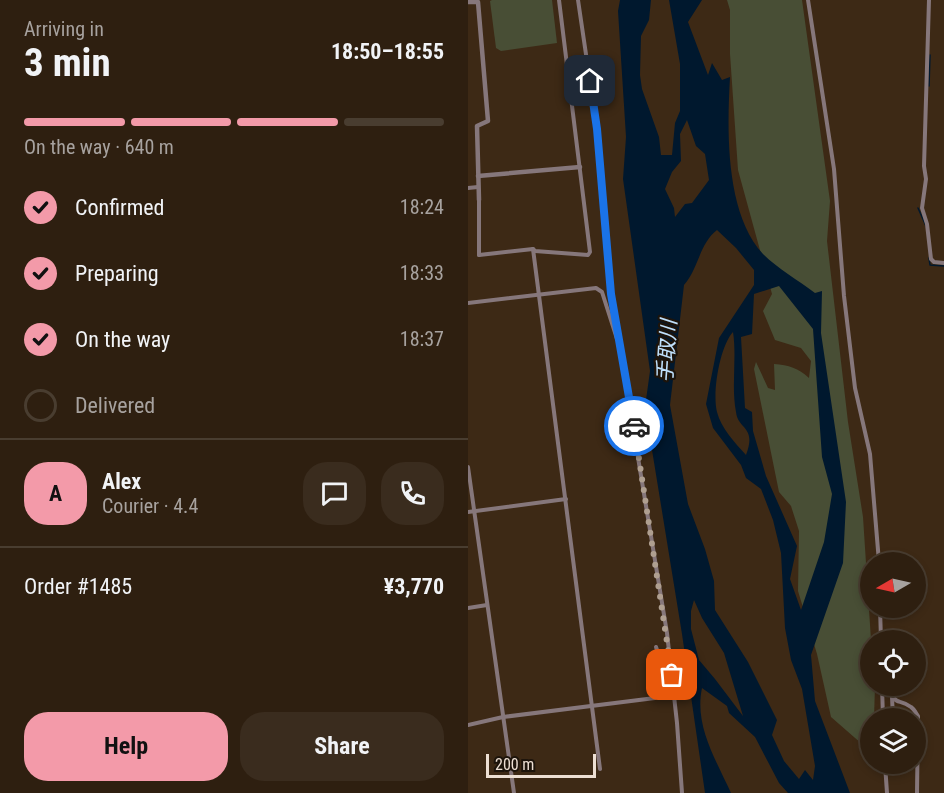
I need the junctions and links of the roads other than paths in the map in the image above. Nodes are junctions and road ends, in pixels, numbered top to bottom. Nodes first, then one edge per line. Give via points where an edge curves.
1 (559, 0) edge
2 (578, 0) edge
3 (808, 0) edge
4 (929, 0) edge
5 (478, 1) edge
6 (468, 2) edge
7 (580, 167) junction
8 (478, 177) junction
9 (478, 187) junction
10 (468, 188) edge
11 (478, 200) joint
12 (533, 249) junction
13 (944, 263) edge
14 (539, 294) junction
15 (468, 303) edge
16 (619, 342) junction
17 (468, 467) edge
18 (566, 499) junction
19 (474, 511) junction
20 (468, 512) edge
21 (878, 552) edge
22 (487, 605) junction
23 (468, 608) edge
24 (656, 647) dead end
25 (674, 696) junction
26 (892, 697) joint
27 (655, 698) dead end
28 (592, 706) junction
29 (893, 708) edge
30 (503, 717) junction
31 (468, 725) edge
32 (600, 769) dead end
33 (886, 774) edge
34 (514, 793) edge
35 (682, 793) edge
36 (887, 793) edge
37 (917, 793) edge

1 - 7 street
2 - 16 street via 597,129 611,294
3 - 21 street via 834,169 844,296 855,388 870,454
4 - 13 street via 926,179 922,208 931,260
5 - 6 street
5 - 8 street via 488,121 477,126
7 - 8 street
7 - 12 street via 590,252 588,255
8 - 9 street
9 - 10 street
9 - 11 street
11 - 12 street via 479,256
12 - 14 street
14 - 15 street
14 - 16 street via 599,290
14 - 18 street
16 - 25 street
17 - 19 street
18 - 19 street
18 - 28 street
19 - 20 street
19 - 22 street
22 - 23 street
22 - 30 street
24 - 25 street
25 - 35 street
26 - 29 street
26 - 37 street via 911,707 918,716
27 - 28 street
28 - 30 street
28 - 32 street
30 - 31 street
30 - 34 street
33 - 36 street

